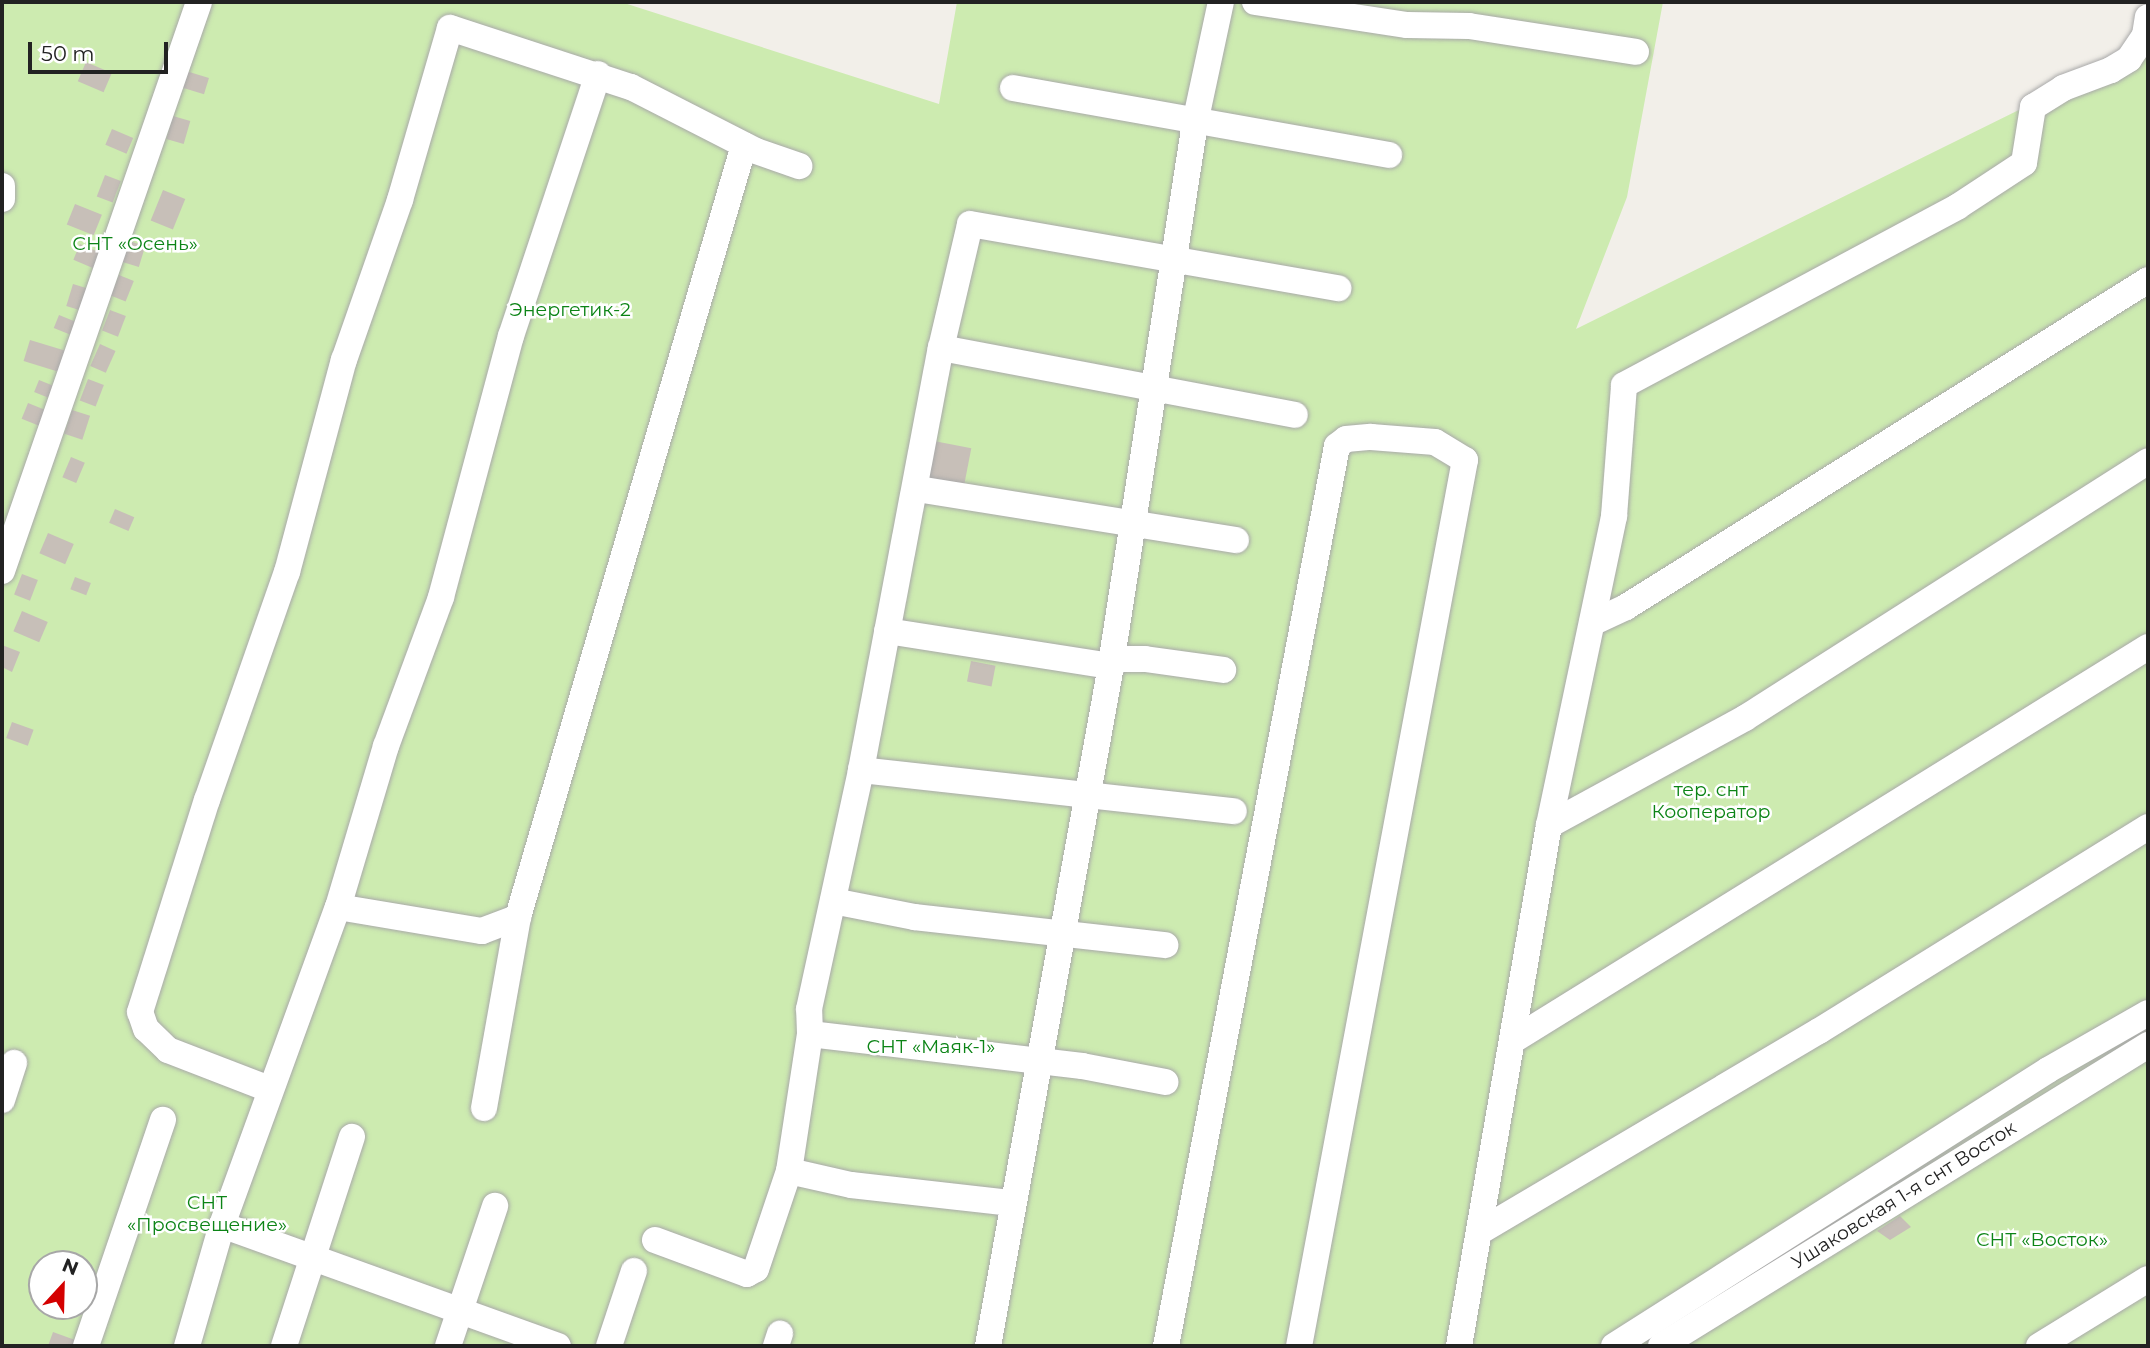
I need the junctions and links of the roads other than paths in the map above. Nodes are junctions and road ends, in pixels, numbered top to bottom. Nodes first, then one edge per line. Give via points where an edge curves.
1 (199, 2) edge
2 (1221, 2) edge
3 (1255, 2) edge
4 (1409, 13) edge
5 (2148, 17) edge
6 (1636, 52) dead end
7 (598, 74) junction
8 (1013, 88) dead end
9 (1195, 123) junction
10 (744, 145) junction
11 (1389, 155) dead end
12 (799, 166) dead end
13 (2, 186) edge
14 (2, 199) edge
15 (1173, 260) junction
16 (2148, 280) edge
17 (1338, 288) dead end
18 (942, 348) junction
19 (1155, 392) junction
20 (1295, 415) dead end
21 (2148, 461) edge
22 (917, 489) junction
23 (1130, 526) junction
24 (1236, 540) dead end
25 (2, 571) edge
26 (1594, 622) junction
27 (887, 631) junction
28 (2148, 647) edge
29 (1111, 666) junction
30 (1223, 670) dead end
31 (862, 770) junction
32 (1085, 796) junction
33 (1234, 811) dead end
34 (1549, 825) junction
35 (2148, 827) edge
36 (833, 901) junction
37 (338, 907) junction
38 (518, 917) junction
39 (1061, 933) junction
40 (1165, 945) dead end
41 (2148, 1013) edge
42 (810, 1034) junction
43 (1512, 1041) junction
44 (2148, 1045) edge
45 (14, 1063) dead end
46 (1036, 1063) junction
47 (1166, 1082) dead end
48 (269, 1089) junction
49 (2, 1100) edge
50 (484, 1108) dead end
51 (163, 1120) dead end
52 (352, 1137) dead end
53 (789, 1171) junction
54 (1012, 1203) junction
55 (495, 1206) dead end
56 (222, 1225) junction
57 (1479, 1232) junction
58 (654, 1240) dead end
59 (312, 1259) junction
60 (634, 1271) dead end
61 (2148, 1279) edge
62 (458, 1309) junction
63 (86, 1346) edge
64 (187, 1346) edge
65 (284, 1346) edge
66 (448, 1346) edge
67 (558, 1346) edge
68 (610, 1346) edge
69 (988, 1346) edge
70 (1166, 1346) edge
71 (1299, 1346) edge
72 (1459, 1346) edge
73 (1614, 1346) edge
74 (1661, 1346) edge
75 (2039, 1346) edge

1 - 25 lane
2 - 9 lane
3 - 4 lane
4 - 6 lane
5 - 26 lane via 2145,35 2129,59 2111,71 2063,88 2033,107 2024,163 1886,247 1624,386 1614,516
7 - 10 lane
7 - 37 lane via 510,336 441,597 386,746
7 - 48 lane via 450,28 400,201 344,360 287,572 206,800 140,1012 146,1029 168,1050
8 - 9 lane
9 - 11 lane
9 - 15 lane
10 - 12 lane
10 - 38 lane
13 - 14 lane
15 - 17 lane
15 - 18 lane via 970,224
15 - 19 lane
16 - 26 lane via 1626,607
18 - 19 lane
18 - 22 lane
19 - 20 lane
19 - 23 lane
21 - 34 lane via 1745,718
22 - 23 lane
22 - 27 lane
23 - 24 lane
23 - 29 lane
26 - 34 lane
27 - 29 lane
27 - 31 lane
28 - 43 lane
29 - 30 lane via 1119,659 1145,659
29 - 32 lane
31 - 32 lane
31 - 36 lane
32 - 33 lane
32 - 39 lane
34 - 43 lane
35 - 57 lane via 1819,1031
36 - 39 lane via 914,917
36 - 42 lane via 808,1009
37 - 38 lane via 482,932
37 - 48 lane
38 - 50 lane
39 - 40 lane
39 - 46 lane
41 - 73 lane via 2036,1077
42 - 46 lane
42 - 53 lane
43 - 57 lane
44 - 74 lane, Ушаковская 1-я снт Восток
45 - 49 lane
46 - 47 lane
46 - 54 lane
48 - 56 lane
51 - 63 lane
52 - 59 lane
53 - 54 lane via 851,1185
53 - 58 lane via 755,1269 747,1274
54 - 69 lane
55 - 62 lane
56 - 59 lane
56 - 64 lane
57 - 72 lane
59 - 62 lane
59 - 65 lane
60 - 68 lane
61 - 75 lane
62 - 66 lane
62 - 67 lane
70 - 71 lane via 1337,446 1346,439 1371,437 1434,442 1465,460

